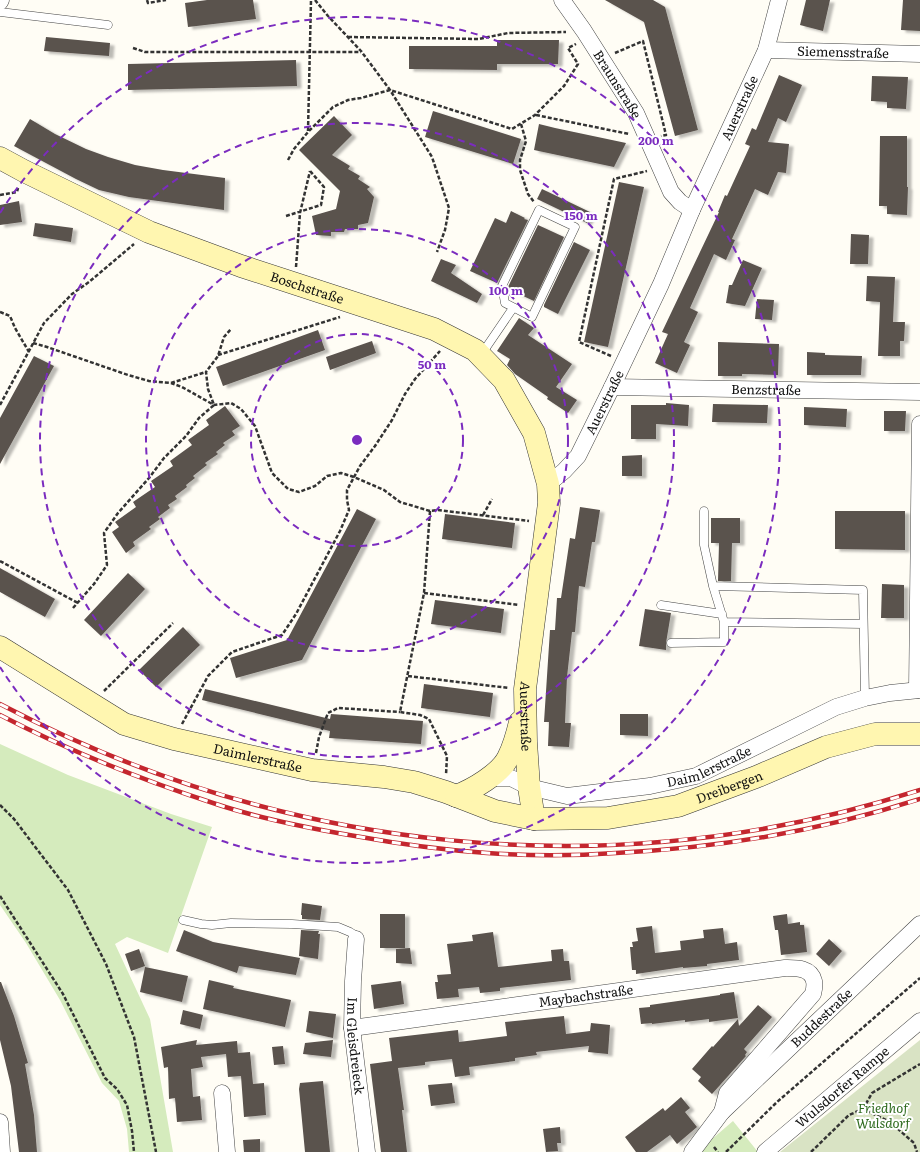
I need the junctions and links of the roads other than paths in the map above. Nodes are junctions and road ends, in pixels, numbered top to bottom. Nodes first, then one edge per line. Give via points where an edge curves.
1 (562, 0) edge
2 (779, 0) edge
3 (0, 12) edge
4 (108, 24) dead end
5 (766, 50) junction
6 (920, 54) edge
7 (0, 158) edge
8 (692, 210) junction
9 (513, 308) junction
10 (480, 356) junction
11 (612, 387) junction
12 (920, 392) edge
13 (920, 424) edge
14 (548, 484) junction
15 (704, 511) dead end
16 (713, 586) junction
17 (660, 605) dead end
18 (723, 618) junction
19 (863, 624) junction
20 (670, 643) dead end
21 (0, 648) edge
22 (525, 689) junction
23 (919, 690) edge
24 (865, 698) junction
25 (920, 734) edge
26 (490, 778) junction
27 (529, 787) junction
28 (451, 794) junction
29 (534, 819) junction
30 (183, 920) dead end
31 (920, 924) edge
32 (356, 939) joint
33 (814, 981) joint
34 (920, 1021) edge
35 (352, 1028) junction
36 (222, 1093) dead end
37 (722, 1112) junction
38 (0, 1122) edge
39 (2, 1152) edge
40 (227, 1152) edge
41 (367, 1152) edge
42 (692, 1152) edge
43 (764, 1152) edge

1 - 8 street, Braunstraße via 578,32 602,59 636,113 671,192
2 - 5 street, Auerstraße
3 - 4 lane
5 - 6 street, Siemensstraße
5 - 8 street, Auerstraße
7 - 10 street, Boschstraße via 149,232 241,266 434,329 475,350
8 - 11 street, Auerstraße
9 - 9 lane via 505,303 502,286 539,210 575,227 532,317
9 - 10 lane
10 - 14 street, Boschstraße via 504,380 520,406 534,433
11 - 12 street, Benzstraße
11 - 14 street, Auerstraße via 578,456
13 - 23 street
14 - 22 street, Auerstraße via 547,523
15 - 16 lane via 704,545
16 - 18 lane
16 - 19 lane via 863,590
17 - 18 lane
18 - 19 lane
18 - 20 lane via 724,642
19 - 24 lane
21 - 28 street, Daimlerstraße via 124,724 174,739 312,770 414,782
22 - 26 street via 516,741 507,760
22 - 27 street, Auerstraße
23 - 24 street, Daimlerstraße
24 - 27 street, Daimlerstraße via 836,707 696,776 650,786 567,796
25 - 29 street, Dreibergen via 875,734 826,747 678,806 608,818
26 - 27 street, Daimlerstraße via 511,778
26 - 28 street via 468,791
27 - 29 street, Auerstraße
28 - 29 street, Daimlerstraße via 495,811
30 - 32 lane via 212,925 231,923 338,927 355,935
31 - 37 street, Buddestraße
32 - 35 street, Im Gleisdreieck
33 - 35 street, Maybachstraße via 809,973 801,969 784,968
33 - 37 street, Buddestraße via 813,994 727,1093
34 - 43 street, Wulsdorfer Rampe
35 - 41 street, Im Gleisdreieck
36 - 40 street
37 - 42 street, Buddestraße
38 - 39 street

